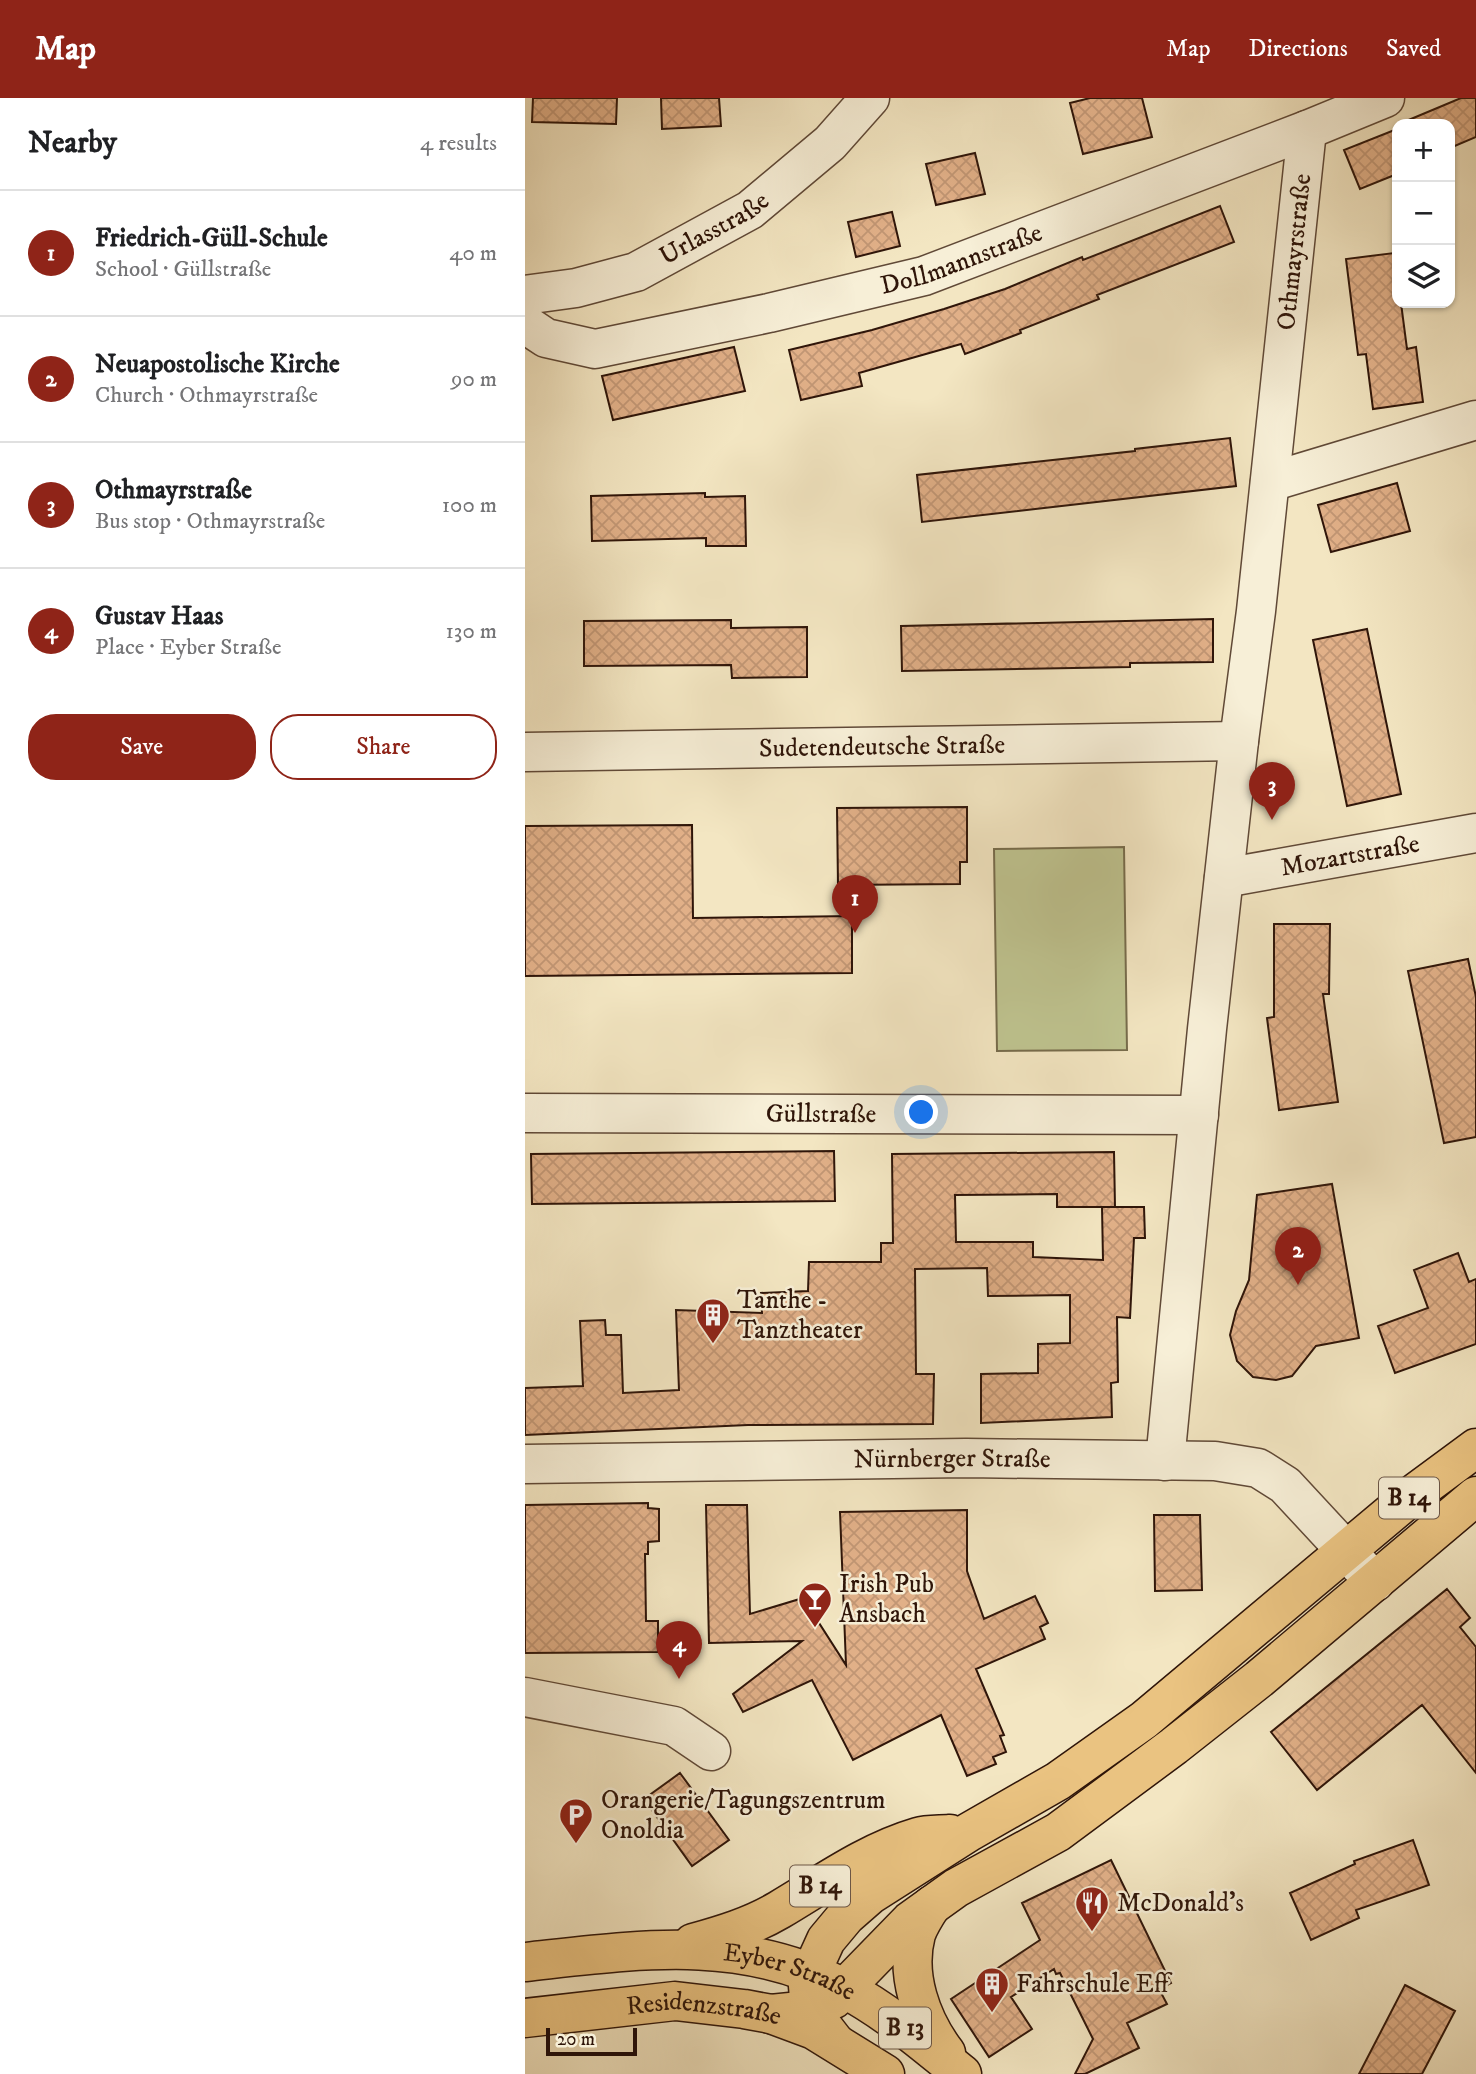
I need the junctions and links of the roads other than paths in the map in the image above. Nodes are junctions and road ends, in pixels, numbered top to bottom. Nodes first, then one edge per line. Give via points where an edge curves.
1 (870, 98) edge
2 (1385, 98) edge
3 (1307, 130) junction
4 (525, 295) edge
5 (525, 324) edge
6 (1476, 420) edge
7 (1271, 482) junction
8 (1239, 741) junction
9 (525, 752) edge
10 (1474, 841) edge
11 (1224, 878) junction
12 (525, 1113) edge
13 (1199, 1115) junction
14 (1476, 1448) edge
15 (1165, 1461) junction
16 (525, 1464) edge
17 (1476, 1496) edge
18 (1346, 1551) junction
19 (1375, 1582) junction
20 (525, 1697) edge
21 (711, 1751) dead end
22 (969, 1832) junction
23 (932, 1904) junction
24 (674, 1949) junction
25 (525, 1962) edge
26 (828, 1981) junction
27 (810, 2010) junction
28 (771, 2014) junction
29 (525, 2018) edge
30 (834, 2041) junction
31 (885, 2074) edge
32 (962, 2074) edge

1 - 4 street, Urlasstraße via 830,143 750,210 636,272
2 - 3 street, Dollmannstraße
3 - 5 street, Dollmannstraße via 924,276 596,349 546,338
3 - 7 street, Othmayrstraße
6 - 7 street
7 - 8 street, Othmayrstraße
8 - 9 street, Sudetendeutsche Straße
8 - 11 street, Othmayrstraße
10 - 11 street, Mozartstraße
11 - 13 street, Othmayrstraße
12 - 13 street, Güllstraße
13 - 15 street, Othmayrstraße
14 - 18 main road, B 14
15 - 16 street, Nürnberger Straße via 966,1458
15 - 18 street, Nürnberger Straße via 1215,1461 1258,1468 1285,1485
17 - 19 main road, B 14
18 - 19 street, Nürnberger Straße
18 - 22 main road, B 14 via 1144,1720 1036,1796
19 - 23 main road, B 14 via 1259,1679 1058,1832
20 - 21 street via 674,1726
22 - 24 main road, B 14 via 904,1842 862,1860 780,1910 731,1932
22 - 26 main road, B 14 via 870,1895 846,1916 826,1940
23 - 26 main road, B 14
23 - 32 main road, B 13 via 916,1934 914,1979 927,2023
24 - 25 main road, B 13
24 - 26 main road, Eyber Straße / B 13 via 758,1956
26 - 27 main road, B 14 via 808,1986
26 - 32 main road, Eyber Straße / B 13 via 895,2020
27 - 28 main road
27 - 30 main road
28 - 29 main road, Residenzstraße / B 13 via 675,2001
28 - 30 main road, Residenzstraße / B 13
30 - 31 main road, Eyber Straße / B 13

